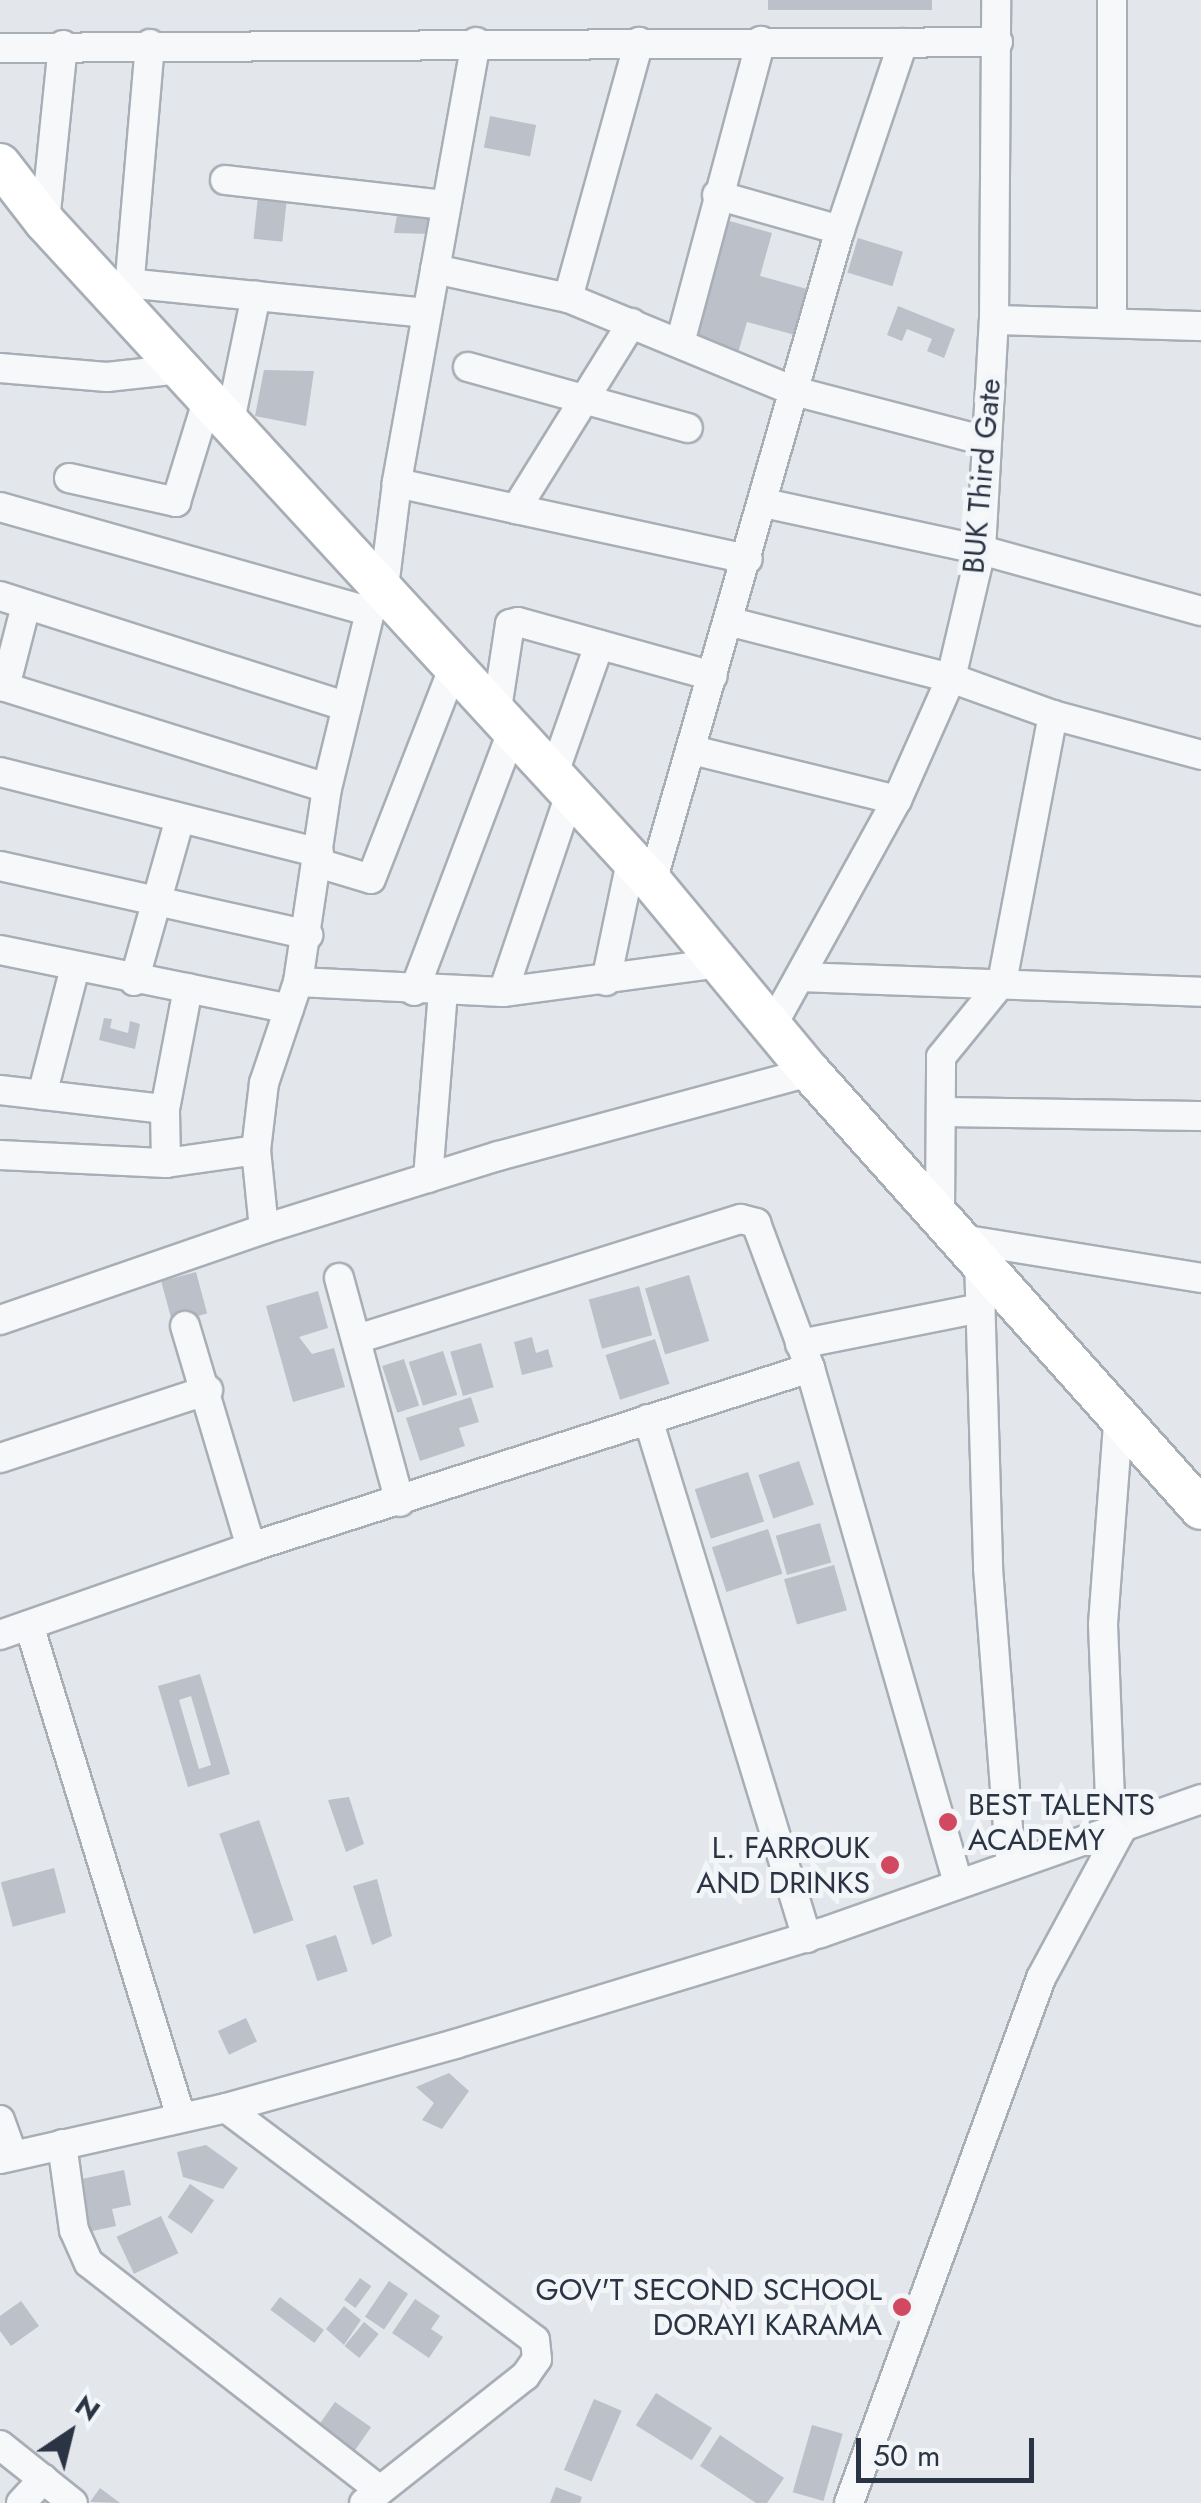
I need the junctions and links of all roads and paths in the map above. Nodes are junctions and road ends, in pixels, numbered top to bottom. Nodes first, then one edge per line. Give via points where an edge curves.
1 (996, 0) edge
2 (1112, 0) edge
3 (476, 42) junction
4 (638, 42) junction
5 (760, 42) junction
6 (998, 42) junction
7 (903, 43) junction
8 (150, 44) junction
9 (63, 45) junction
10 (0, 48) edge
11 (0, 164) edge
12 (225, 180) dead end
13 (717, 195) junction
14 (446, 205) junction
15 (45, 222) junction
16 (840, 230) junction
17 (435, 269) junction
18 (256, 296) junction
19 (128, 298) junction
20 (568, 298) junction
21 (427, 313) junction
22 (994, 320) junction
23 (1112, 320) junction
24 (632, 323) junction
25 (1201, 326) edge
26 (680, 343) junction
27 (468, 367) dead end
28 (0, 368) edge
29 (181, 369) junction
30 (794, 392) junction
31 (588, 398) junction
32 (219, 410) junction
33 (688, 428) dead end
34 (986, 442) junction
35 (68, 478) dead end
36 (396, 484) junction
37 (764, 503) junction
38 (0, 506) edge
39 (516, 509) junction
40 (981, 550) junction
41 (748, 559) junction
42 (13, 600) edge
43 (378, 600) junction
44 (1201, 611) edge
45 (731, 622) junction
46 (599, 645) junction
47 (455, 664) junction
48 (713, 676) junction
49 (951, 678) junction
50 (2, 686) edge
51 (347, 707) junction
52 (1053, 715) junction
53 (505, 718) junction
54 (692, 750) junction
55 (1201, 755) edge
56 (0, 772) edge
57 (563, 782) junction
58 (328, 788) junction
59 (897, 800) junction
60 (180, 818) junction
61 (318, 858) junction
62 (0, 866) edge
63 (642, 871) junction
64 (154, 904) junction
65 (308, 935) junction
66 (0, 950) edge
67 (718, 963) junction
68 (75, 967) junction
69 (800, 977) junction
70 (134, 981) junction
71 (606, 981) junction
72 (298, 982) junction
73 (1002, 982) junction
74 (188, 988) junction
75 (414, 991) junction
76 (443, 992) junction
77 (503, 992) junction
78 (1201, 992) edge
79 (289, 1009) junction
80 (772, 1026) junction
81 (810, 1072) junction
82 (0, 1090) edge
83 (42, 1095) junction
84 (165, 1109) junction
85 (942, 1112) junction
86 (1201, 1116) edge
87 (256, 1150) junction
88 (0, 1154) edge
89 (166, 1163) junction
90 (428, 1178) junction
91 (264, 1229) junction
92 (960, 1237) junction
93 (338, 1278) dead end
94 (1201, 1278) edge
95 (980, 1308) junction
96 (0, 1320) edge
97 (185, 1326) dead end
98 (356, 1339) junction
99 (805, 1356) junction
100 (208, 1390) junction
101 (1119, 1410) junction
102 (648, 1419) junction
103 (0, 1458) edge
104 (400, 1502) junction
105 (1201, 1510) edge
106 (251, 1547) junction
107 (29, 1625) junction
108 (0, 1635) edge
109 (1201, 1799) edge
110 (1120, 1832) junction
111 (1011, 1864) junction
112 (958, 1883) junction
113 (807, 1938) junction
114 (226, 2108) junction
115 (180, 2116) junction
116 (0, 2120) edge
117 (62, 2144) junction
118 (6, 2158) edge
119 (0, 2445) edge
120 (42, 2479) junction
121 (372, 2496) edge
122 (21, 2503) edge
123 (73, 2503) edge
124 (849, 2503) edge

1 - 6 street, BUK Third Gate
2 - 23 street
3 - 4 street
3 - 8 street
3 - 14 street
4 - 5 street
4 - 20 street
5 - 7 street
5 - 13 street
6 - 7 street
6 - 22 street, BUK Third Gate
7 - 16 street
8 - 9 street
8 - 19 street
9 - 10 street
9 - 15 street
11 - 15 street
12 - 14 street
13 - 16 street
13 - 26 street
14 - 17 street
15 - 19 street
16 - 30 street
17 - 20 street
17 - 21 street
18 - 19 street
18 - 21 street
18 - 32 street
19 - 29 street
20 - 24 street
21 - 36 street
22 - 23 street
22 - 34 street, BUK Third Gate
23 - 25 street
24 - 26 street
24 - 31 street
26 - 30 street
27 - 31 street
28 - 29 street via 107,377
29 - 32 street
30 - 34 street
30 - 37 street
31 - 33 street
31 - 39 street
32 - 35 street via 176,502
32 - 43 street
34 - 40 street, BUK Third Gate
36 - 39 street
36 - 43 street
37 - 40 street
37 - 41 street
38 - 43 street
39 - 41 street
40 - 44 street
40 - 49 street, BUK Third Gate
41 - 45 street
42 - 50 street
42 - 51 street
43 - 47 street
43 - 51 street
45 - 48 street
45 - 49 street
46 - 48 street
46 - 53 street via 510,624
46 - 57 street
47 - 53 street
47 - 61 street via 371,879
48 - 54 street
49 - 52 street
49 - 59 street, BUK Third Gate
50 - 58 street
51 - 58 street
52 - 55 street
52 - 73 street
53 - 57 street
53 - 75 street
54 - 59 street
54 - 63 street
56 - 60 street
57 - 63 street
57 - 77 street
58 - 61 street
59 - 69 street, BUK Third Gate
60 - 61 street
60 - 64 street
61 - 65 street
62 - 64 street
63 - 67 street
63 - 71 street
64 - 65 street
64 - 70 street
65 - 72 street
66 - 68 street
67 - 71 street
67 - 80 street
68 - 70 street
68 - 83 street
69 - 73 street
69 - 80 street, BUK Third Gate
70 - 74 street
71 - 77 street
72 - 75 street
72 - 79 street
73 - 78 street
73 - 85 street via 941,1057
74 - 79 street
74 - 84 street
75 - 76 street
76 - 77 street
76 - 90 street
79 - 87 street via 264,1083
80 - 81 street
81 - 90 street
81 - 92 street
82 - 83 street
83 - 84 street
84 - 89 street
85 - 86 street
85 - 92 street
87 - 89 street
87 - 91 street
88 - 89 street
90 - 91 street
91 - 96 street
92 - 94 street
92 - 95 street
92 - 101 street
93 - 98 street
95 - 99 street
95 - 111 street via 988,1568
97 - 100 street
98 - 99 street via 750,1219
98 - 104 street
99 - 102 street
99 - 112 street
100 - 103 street
100 - 106 street
101 - 105 street
101 - 110 street via 1103,1624 1110,1800
102 - 104 street
102 - 113 street
104 - 106 street
106 - 107 street
107 - 108 street
107 - 115 street
109 - 110 street
110 - 111 street
110 - 124 street via 1041,1978
111 - 112 street
112 - 113 street
113 - 114 street
114 - 115 street
114 - 121 street via 535,2340 537,2359 525,2376
115 - 117 street
116 - 118 street
117 - 118 street
117 - 121 street via 74,2230 89,2263
119 - 120 street
120 - 122 street
120 - 123 street

